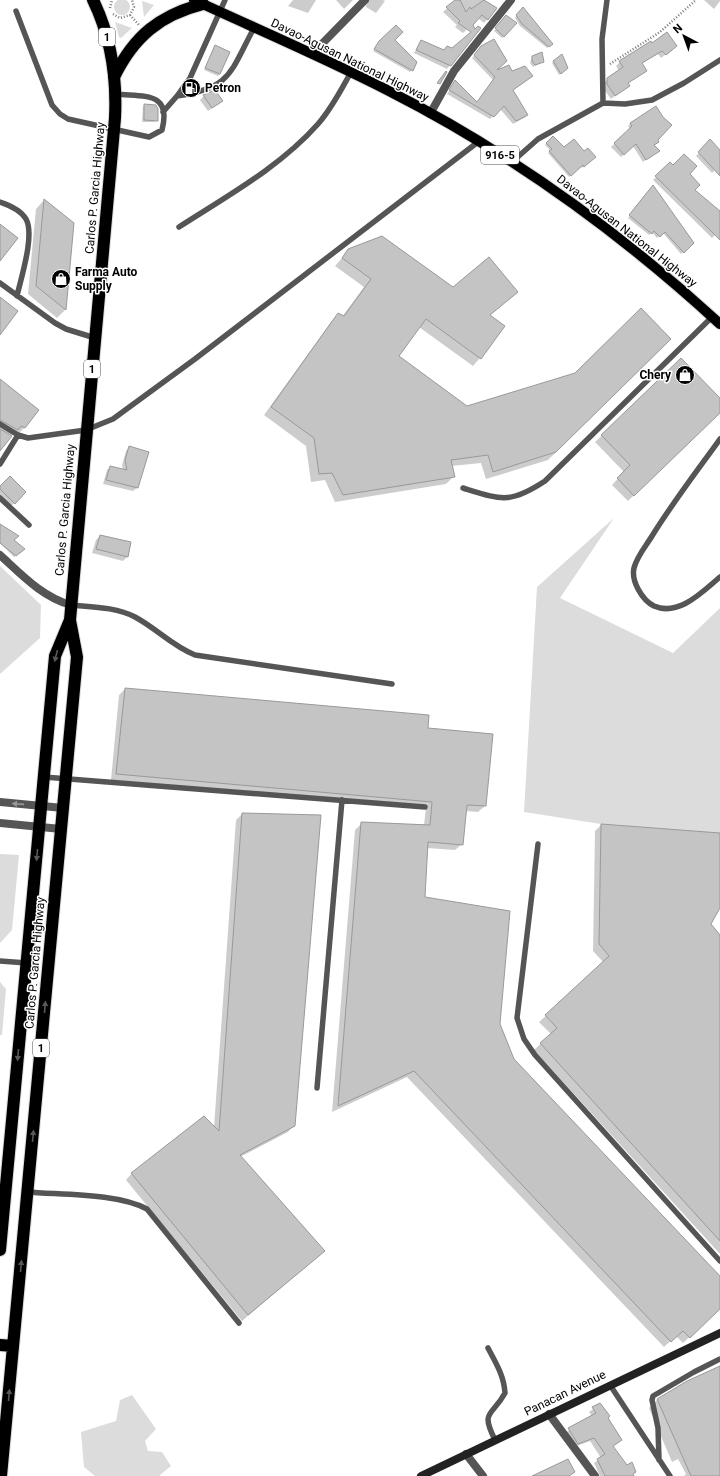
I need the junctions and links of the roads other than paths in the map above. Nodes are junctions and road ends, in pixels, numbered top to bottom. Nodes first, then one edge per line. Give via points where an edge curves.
1 (92, 0) edge
2 (225, 0) edge
3 (365, 0) edge
4 (511, 0) edge
5 (607, 0) edge
6 (198, 2) edge
7 (16, 11) dead end
8 (218, 11) junction
9 (254, 28) junction
10 (312, 54) junction
11 (720, 60) edge
12 (351, 72) junction
13 (114, 76) junction
14 (116, 94) junction
15 (177, 96) junction
16 (603, 103) junction
17 (163, 112) junction
18 (430, 114) junction
19 (114, 128) junction
20 (478, 142) junction
21 (512, 162) junction
22 (0, 202) edge
23 (179, 227) dead end
24 (0, 283) edge
25 (17, 296) junction
26 (712, 317) junction
27 (720, 324) edge
28 (95, 338) junction
29 (0, 424) edge
30 (86, 430) junction
31 (18, 436) junction
32 (720, 439) edge
33 (0, 464) edge
34 (463, 488) dead end
35 (0, 498) edge
36 (29, 525) dead end
37 (0, 555) edge
38 (720, 577) edge
39 (71, 604) junction
40 (70, 620) junction
41 (392, 684) dead end
42 (44, 778) junction
43 (66, 779) junction
44 (342, 800) junction
45 (0, 802) edge
46 (41, 805) junction
47 (425, 807) dead end
48 (63, 808) junction
49 (0, 823) edge
50 (39, 826) junction
51 (61, 829) junction
52 (538, 844) dead end
53 (0, 961) edge
54 (27, 963) junction
55 (317, 1088) dead end
56 (27, 1192) junction
57 (0, 1250) edge
58 (720, 1261) edge
59 (239, 1323) dead end
60 (720, 1333) edge
61 (0, 1345) edge
62 (13, 1346) junction
63 (488, 1348) dead end
64 (720, 1360) edge
65 (610, 1385) junction
66 (549, 1414) junction
67 (495, 1440) junction
68 (466, 1454) junction
69 (659, 1460) junction
70 (1, 1476) edge
71 (422, 1476) edge
72 (483, 1476) edge
73 (595, 1476) edge
74 (670, 1476) edge

1 - 13 highway, Carlos P. Garcia Highway / 1 via 107,38
2 - 8 lane
3 - 10 street
4 - 18 street via 454,71
5 - 16 lane via 602,24
6 - 8 main road, Davao-Agusan National Highway / 916-5
6 - 13 highway via 146,32 125,56
7 - 19 lane via 52,106 68,119
8 - 9 main road, Davao-Agusan National Highway / 916-5
8 - 15 lane via 190,78
9 - 10 main road, Davao-Agusan National Highway / 916-5
9 - 15 lane via 229,75 221,83 198,93
10 - 12 main road, Davao-Agusan National Highway / 916-5
11 - 16 lane via 652,100 625,104
12 - 18 main road, Davao-Agusan National Highway / 916-5
12 - 23 lane via 333,105 304,139 277,162
13 - 14 highway, Carlos P. Garcia Highway / 1
14 - 17 lane via 152,97 162,105
14 - 19 highway, Carlos P. Garcia Highway / 1
15 - 17 lane
16 - 21 lane via 538,139
17 - 19 lane via 162,130 149,137
18 - 20 main road, Davao-Agusan National Highway / 916-5
19 - 28 highway, Carlos P. Garcia Highway / 1
20 - 21 main road, Davao-Agusan National Highway / 916-5
20 - 30 lane via 132,408
21 - 26 main road, Davao-Agusan National Highway / 916-5 via 649,262
22 - 25 lane via 20,212 26,218 29,227
24 - 25 lane
25 - 28 lane via 66,329
26 - 27 main road, Davao-Agusan National Highway / 916-5
26 - 34 lane via 545,481 516,497 503,499
28 - 30 highway, Carlos P. Garcia Highway / 1
29 - 31 lane
30 - 31 lane via 28,438
30 - 39 highway, Carlos P. Garcia Highway / 1
31 - 33 lane
32 - 38 lane via 668,510 640,554 634,569 637,586 645,599 655,606 671,609 690,602
35 - 36 lane
37 - 39 street via 43,592 54,599
39 - 40 highway, Carlos P. Garcia Highway / 1
39 - 41 lane via 123,612 195,655
40 -> 42 highway, Carlos P. Garcia Highway / 1 via 55,656
40 - 43 highway, Carlos P. Garcia Highway / 1 via 77,657
42 - 43 lane
42 - 46 highway, Carlos P. Garcia Highway / 1
43 - 44 lane
43 - 48 highway, Carlos P. Garcia Highway / 1
44 - 47 lane
44 - 55 lane
46 -> 45 street
46 - 48 street
46 - 50 highway, Carlos P. Garcia Highway / 1
48 - 51 highway, Carlos P. Garcia Highway / 1
49 - 50 street
50 - 51 street
50 -> 54 highway, Carlos P. Garcia Highway / 1
56 -> 51 highway, Carlos P. Garcia Highway / 1
52 - 58 lane via 517,1018 524,1039
53 - 54 lane
54 -> 57 highway, Carlos P. Garcia Highway / 1
56 - 59 lane via 134,1202 147,1209
62 -> 56 highway, Carlos P. Garcia Highway / 1
60 - 65 street, Panacan Avenue
61 - 62 highway
70 -> 62 highway, Carlos P. Garcia Highway / 1
63 - 67 lane via 505,1383 505,1393 488,1415 487,1421
64 - 69 lane via 653,1396
65 - 66 street, Panacan Avenue
65 - 69 lane
66 - 67 street, Panacan Avenue
66 - 73 street
67 - 68 street, Panacan Avenue
68 - 71 street, Panacan Avenue
68 - 72 street
69 - 74 lane

